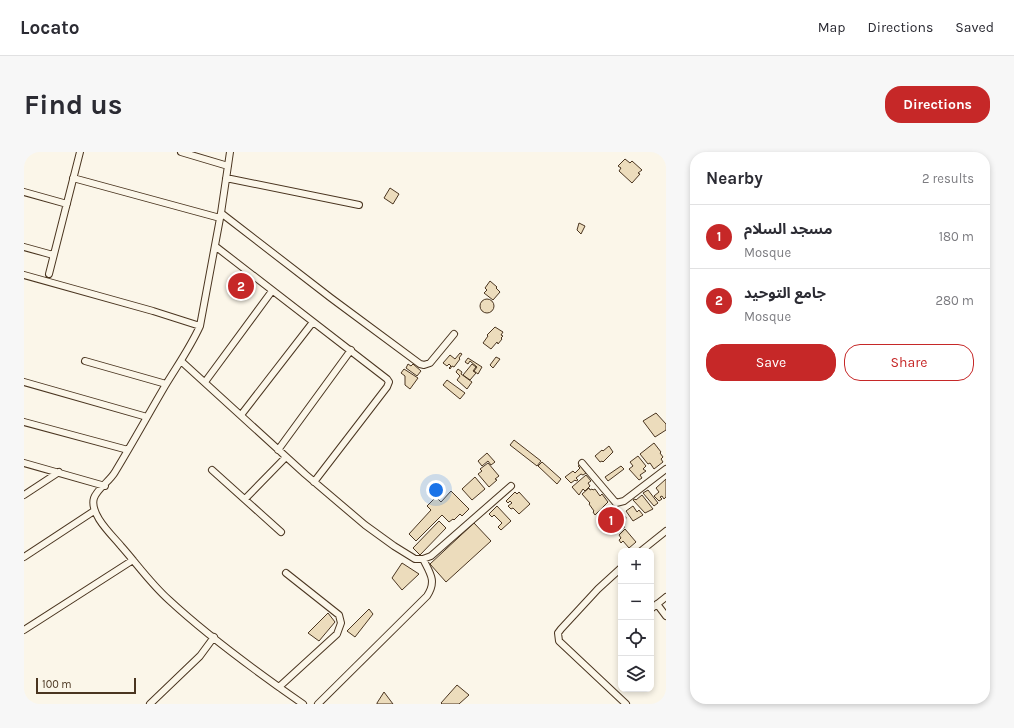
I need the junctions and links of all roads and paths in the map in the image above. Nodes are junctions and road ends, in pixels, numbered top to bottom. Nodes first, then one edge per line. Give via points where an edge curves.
1 (79, 152) edge
2 (181, 152) edge
3 (230, 152) edge
4 (228, 166) junction
5 (73, 178) junction
6 (226, 178) junction
7 (24, 192) edge
8 (66, 204) junction
9 (359, 205) dead end
10 (221, 215) junction
11 (215, 246) junction
12 (24, 247) edge
13 (53, 255) junction
14 (49, 274) dead end
15 (24, 275) edge
16 (272, 291) junction
17 (313, 322) junction
18 (200, 326) junction
19 (454, 334) dead end
20 (351, 350) junction
21 (85, 361) dead end
22 (181, 361) junction
23 (24, 382) edge
24 (205, 382) junction
25 (166, 384) junction
26 (240, 415) junction
27 (146, 417) junction
28 (24, 422) edge
29 (128, 450) junction
30 (278, 450) junction
31 (286, 457) junction
32 (24, 463) edge
33 (582, 463) dead end
34 (666, 469) edge
35 (212, 470) dead end
36 (58, 472) junction
37 (314, 482) junction
38 (104, 486) junction
39 (511, 486) dead end
40 (24, 495) edge
41 (245, 500) junction
42 (94, 511) junction
43 (666, 531) edge
44 (281, 532) dead end
45 (645, 548) edge
46 (24, 557) edge
47 (423, 559) junction
48 (133, 560) junction
49 (618, 571) edge
50 (286, 573) dead end
51 (666, 597) edge
52 (657, 604) junction
53 (654, 606) edge
54 (666, 616) edge
55 (24, 630) edge
56 (214, 637) junction
57 (279, 687) junction
58 (150, 704) edge
59 (302, 704) edge
60 (318, 704) edge
61 (626, 704) edge

1 - 5 street
2 - 4 street
3 - 4 street
4 - 6 street
5 - 8 street
5 - 10 street
6 - 9 street
6 - 10 street
7 - 8 street
8 - 13 street
10 - 11 street
10 - 19 street via 420,364 430,363
11 - 16 street
11 - 18 street
12 - 13 street
13 - 14 street
15 - 18 street
16 - 17 street
16 - 24 street
17 - 20 street
17 - 26 street
18 - 22 street
20 - 30 street
20 - 37 street via 387,379 388,385
21 - 25 street
22 - 24 street
22 - 25 street
23 - 27 street
24 - 26 street
25 - 27 street
26 - 30 street
27 - 29 street
28 - 29 street
29 - 38 street via 114,475
30 - 31 street
31 - 37 street
31 - 41 street
32 - 36 street
33 - 34 street via 616,503 624,501
35 - 41 street
36 - 38 street
36 - 40 street
37 - 47 street via 383,539 408,556
38 - 42 street via 94,497
39 - 47 street via 430,556
41 - 44 street
42 - 46 street
42 - 48 street
43 - 45 street
47 - 60 street via 432,580 431,590 427,596
48 - 55 street
48 - 56 street via 169,600
49 - 61 street via 598,588 561,629 558,637 559,641
50 - 57 street via 339,615 340,623 337,634
51 - 52 street
52 - 53 street
52 - 54 street
56 - 57 street
56 - 58 street via 200,656
57 - 59 street

